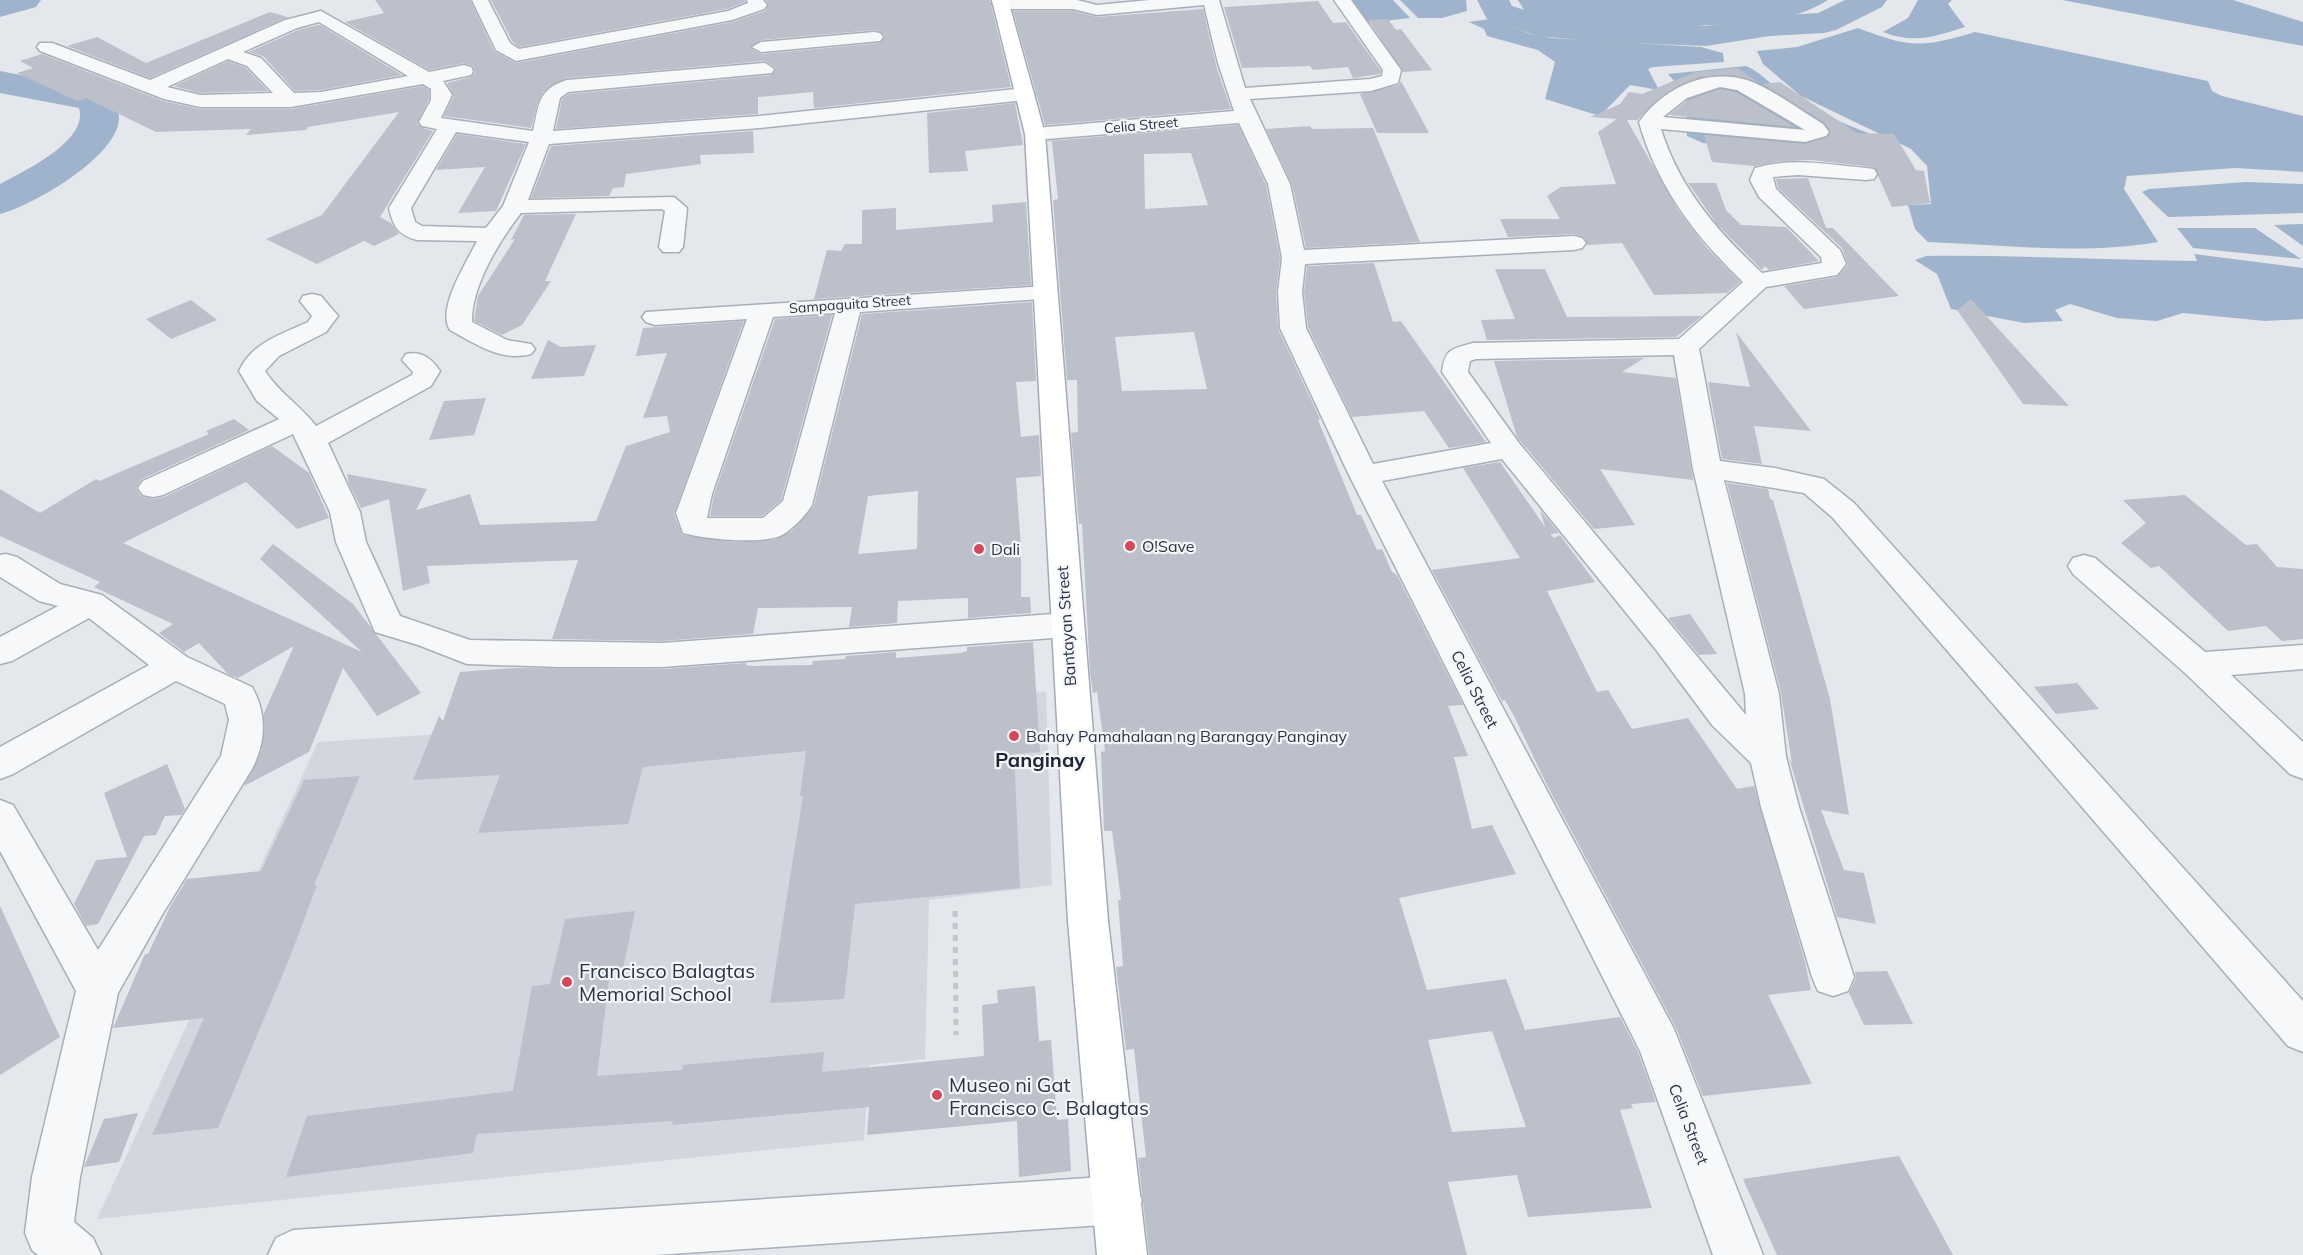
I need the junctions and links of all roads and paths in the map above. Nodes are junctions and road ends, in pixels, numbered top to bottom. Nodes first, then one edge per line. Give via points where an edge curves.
1 (480, 0) edge
2 (755, 0) edge
3 (1205, 0) edge
4 (1212, 0) edge
5 (1342, 0) edge
6 (1001, 2) edge
7 (874, 37) dead end
8 (46, 47) dead end
9 (227, 53) junction
10 (765, 69) junction
11 (464, 71) dead end
12 (429, 79) junction
13 (151, 87) junction
14 (1024, 94) junction
15 (291, 101) junction
16 (1242, 105) junction
17 (760, 122) junction
18 (1649, 122) junction
19 (449, 126) junction
20 (1035, 134) junction
21 (541, 138) junction
22 (1866, 174) dead end
23 (514, 207) junction
24 (492, 235) junction
25 (1574, 243) dead end
26 (670, 247) dead end
27 (1294, 258) junction
28 (1757, 282) junction
29 (1045, 293) junction
30 (312, 301) dead end
31 (850, 304) junction
32 (763, 310) junction
33 (655, 317) dead end
34 (1686, 347) junction
35 (522, 349) dead end
36 (415, 360) dead end
37 (305, 431) junction
38 (1509, 449) junction
39 (1707, 469) junction
40 (1364, 476) junction
41 (153, 488) dead end
42 (0, 566) edge
43 (2084, 566) dead end
44 (91, 603) junction
45 (1066, 626) junction
46 (0, 652) edge
47 (2303, 657) edge
48 (2198, 665) junction
49 (175, 666) junction
50 (1768, 758) junction
51 (0, 764) edge
52 (2303, 764) edge
53 (0, 816) edge
54 (955, 911) dead end
55 (1833, 977) dead end
56 (98, 989) junction
57 (2303, 1032) edge
58 (956, 1035) dead end
59 (1118, 1200) junction
60 (76, 1255) edge
61 (293, 1255) edge
62 (1122, 1255) edge
63 (1738, 1255) edge

1 - 2 street via 502,46 516,55 732,15 755,8
3 - 6 street via 1097,10 1073,4
4 - 16 street, Celia Street
5 - 16 street via 1392,70 1391,79 1371,86
6 - 14 main road, Bantayan Street
7 - 10 street via 761,42
8 - 13 street
9 - 12 street via 291,24 321,16
9 - 13 street
9 - 15 street via 254,62
10 - 17 street
10 - 21 street via 561,88 551,96
11 - 12 street
12 - 15 street
12 - 19 street via 443,91 443,98 429,122
13 - 15 street via 200,101
14 - 17 street
14 - 20 main road, Bantayan Street
16 - 20 street, Celia Street
16 - 27 street, Celia Street via 1279,184
17 - 21 street
18 - 18 street via 1658,109 1688,89 1720,81 1743,85 1819,132 1805,136
18 - 28 street via 1656,151 1679,192 1729,256
19 - 21 street
19 - 24 street via 400,208 404,225 417,233
20 - 29 main road, Bantayan Street
21 - 23 street
22 - 28 street via 1785,169 1763,173 1761,180 1767,192 1832,255 1834,264 1829,270
23 - 24 street
23 - 26 street via 666,202 676,208
24 - 35 street via 459,304 457,319 459,325 501,347
25 - 27 street
27 - 40 street, Celia Street via 1290,292 1293,328
28 - 34 street
29 - 31 street, Sampaguita Street
29 - 45 main road, Bantayan Street
30 - 37 street via 325,316 317,327 261,356 252,371 267,395
31 - 32 street, Sampaguita Street
31 - 32 street via 797,505 771,528 723,530 694,526 694,503
32 - 33 street, Sampaguita Street
34 - 38 street via 1473,351 1457,357 1455,372
34 - 39 street
36 - 37 street via 427,371 422,380
37 - 41 street
37 - 45 street via 345,512 351,542 387,624 467,652 662,655
38 - 40 street
38 - 50 street via 1669,642 1724,715
39 - 50 street via 1762,694
39 - 57 street via 1814,486 1843,510
40 - 63 street, Celia Street via 1659,1044
42 - 44 street via 6,565 50,593
43 - 48 street
44 - 46 street
44 - 49 street
45 - 59 main road, Bantayan Street via 1088,921
47 - 48 street
48 - 52 street
49 - 51 street
49 - 56 street via 240,696 247,720 239,759
50 - 55 street
53 - 56 street
54 - 58 path
56 - 60 street via 56,1177 49,1233
59 - 61 street
59 - 62 main road, Bantayan Street

